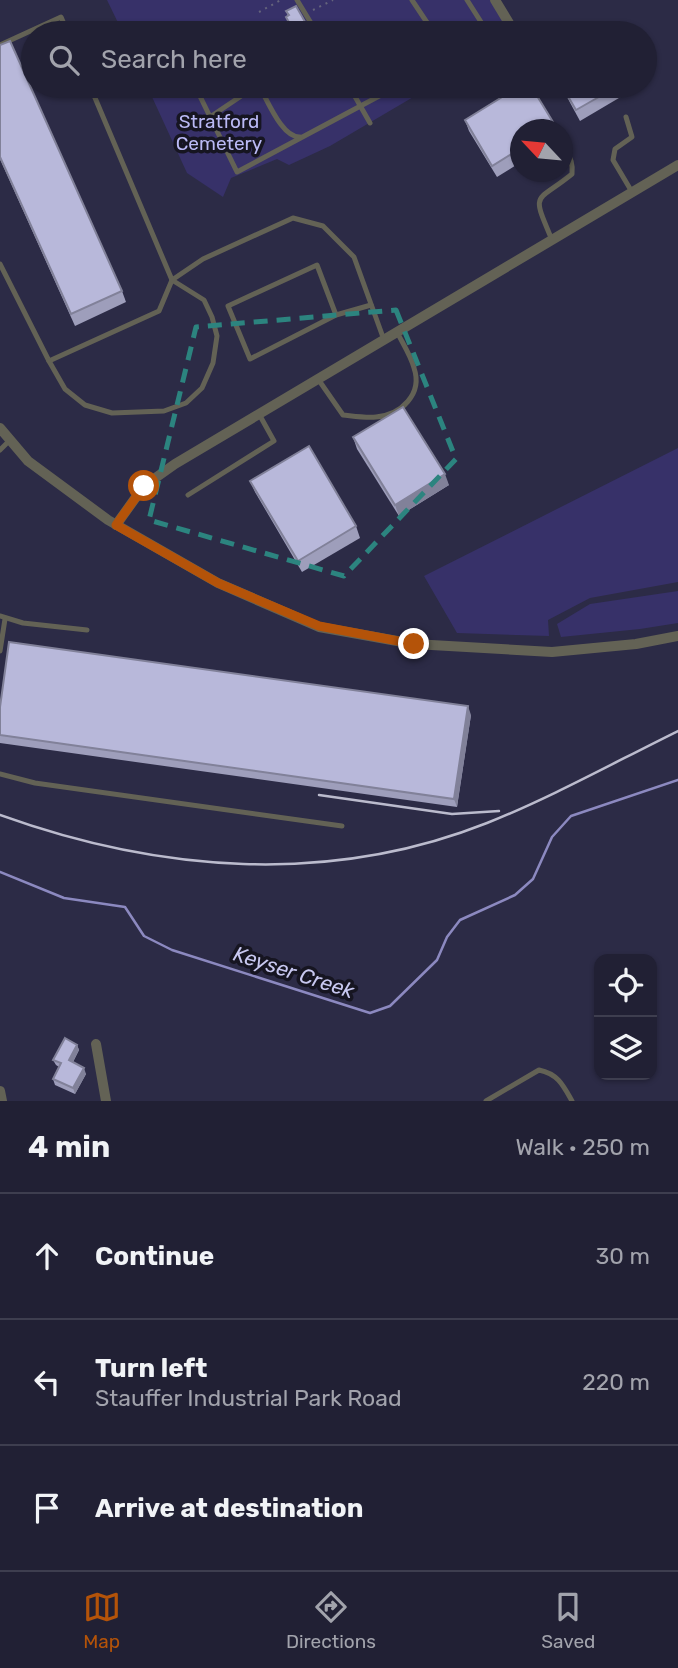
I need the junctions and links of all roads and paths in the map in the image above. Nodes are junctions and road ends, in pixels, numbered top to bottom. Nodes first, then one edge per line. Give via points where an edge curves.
1 (282, 0) edge
2 (297, 0) edge
3 (332, 0) edge
4 (412, 0) edge
5 (467, 0) edge
6 (495, 0) edge
7 (259, 12) dead end
8 (305, 14) junction
9 (309, 21) edge
10 (426, 21) edge
11 (480, 21) edge
12 (508, 21) edge
13 (21, 35) edge
14 (0, 45) edge
15 (95, 98) edge
16 (201, 98) edge
17 (238, 98) edge
18 (264, 98) edge
19 (356, 98) edge
20 (376, 98) edge
21 (361, 106) junction
22 (210, 117) junction
23 (626, 117) dead end
24 (370, 123) dead end
25 (303, 136) junction
26 (678, 165) edge
27 (560, 182) edge
28 (632, 192) junction
29 (552, 240) junction
30 (0, 264) edge
31 (172, 280) junction
32 (371, 305) junction
33 (337, 315) junction
34 (397, 332) junction
35 (384, 340) junction
36 (49, 361) junction
37 (318, 379) junction
38 (259, 414) junction
39 (0, 428) edge
40 (10, 440) junction
41 (0, 450) edge
42 (188, 495) dead end
43 (116, 525) junction
44 (2, 617) edge
45 (87, 630) dead end
46 (678, 636) edge
47 (0, 651) edge
48 (0, 774) edge
49 (342, 826) dead end
50 (96, 1044) dead end
51 (0, 1091) edge
52 (2, 1101) edge
53 (106, 1101) edge
54 (486, 1101) edge
55 (572, 1101) edge

1 - 7 path
2 - 8 lane
3 - 8 path
4 - 10 lane
5 - 11 lane
6 - 12 street
8 - 9 lane
13 - 14 lane
15 - 31 lane
16 - 22 lane
17 - 22 lane
18 - 25 lane via 285,131
19 - 21 lane
20 - 21 lane
21 - 24 lane
21 - 25 lane
22 - 25 lane via 237,172
23 - 28 lane via 632,137 615,149 613,160
26 - 28 street
27 - 29 lane via 541,195 538,206
28 - 29 street
29 - 34 street
30 - 36 lane
31 - 32 lane via 203,259 293,218 323,226 354,257
31 - 36 lane via 159,311
31 - 36 lane via 204,300 217,336 214,363 202,388 186,403 164,411 112,413 85,405 65,389
32 - 33 lane
32 - 35 lane
33 - 33 lane via 250,359 228,306 317,265
34 - 35 street
34 - 37 lane via 415,369 415,392 393,414 342,415
35 - 37 street
37 - 38 street
38 - 42 lane via 274,441
38 - 43 street via 144,486
39 - 40 street
40 - 41 lane
40 - 43 street via 28,461
43 - 46 street via 218,583 319,626 414,644 552,652
44 - 45 lane
44 - 47 lane
48 - 49 lane via 35,783
50 - 53 street
51 - 52 street
54 - 55 lane via 539,1070 560,1080

